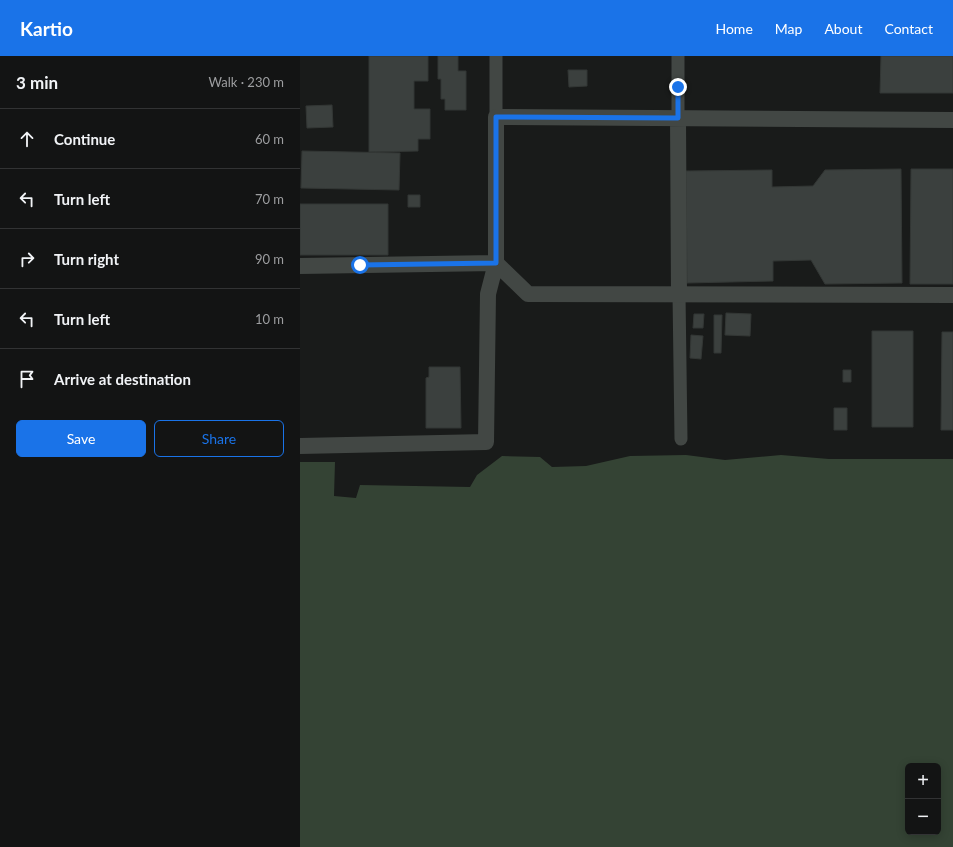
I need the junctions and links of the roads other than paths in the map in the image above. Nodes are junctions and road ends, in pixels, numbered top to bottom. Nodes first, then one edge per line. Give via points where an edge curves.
1 (496, 56) edge
2 (678, 56) edge
3 (496, 117) junction
4 (678, 118) junction
5 (953, 120) edge
6 (496, 263) junction
7 (300, 266) edge
8 (679, 294) junction
9 (953, 295) edge
10 (681, 439) dead end
11 (300, 446) edge

1 - 3 street
2 - 4 street
3 - 4 street
3 - 6 street
4 - 5 street
4 - 8 street
6 - 7 street
6 - 8 street via 528,294
6 - 11 street via 488,294 486,442
8 - 9 street
8 - 10 street

